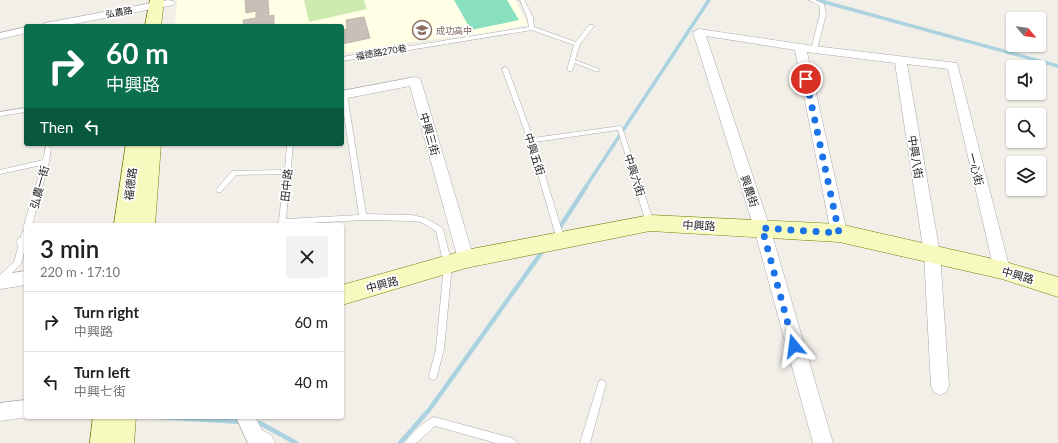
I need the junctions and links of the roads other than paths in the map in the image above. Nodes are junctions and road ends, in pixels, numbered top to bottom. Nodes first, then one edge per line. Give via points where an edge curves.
1 (522, 0) edge
2 (812, 0) edge
3 (163, 2) edge
4 (71, 23) edge
5 (154, 24) edge
6 (166, 24) edge
7 (591, 26) dead end
8 (532, 28) junction
9 (24, 30) edge
10 (0, 36) edge
11 (577, 44) junction
12 (800, 48) junction
13 (814, 50) junction
14 (344, 59) edge
15 (573, 61) junction
16 (901, 61) junction
17 (505, 69) dead end
18 (570, 70) dead end
19 (597, 70) dead end
20 (344, 95) edge
21 (344, 101) edge
22 (24, 110) edge
23 (0, 114) edge
24 (531, 140) junction
25 (135, 146) edge
26 (152, 146) edge
27 (290, 146) edge
28 (48, 148) dead end
29 (46, 162) junction
30 (0, 172) edge
31 (288, 172) junction
32 (219, 190) dead end
33 (363, 217) junction
34 (29, 223) edge
35 (124, 223) edge
36 (144, 223) edge
37 (281, 223) edge
38 (293, 223) edge
39 (650, 223) junction
40 (762, 228) junction
41 (839, 233) junction
42 (561, 241) junction
43 (24, 242) edge
44 (932, 254) junction
45 (457, 262) junction
46 (1002, 270) junction
47 (24, 278) edge
48 (0, 281) edge
49 (1058, 287) edge
50 (344, 294) edge
51 (433, 376) dead end
52 (602, 384) dead end
53 (940, 386) dead end
54 (24, 409) edge
55 (0, 412) edge
56 (106, 419) edge
57 (123, 419) edge
58 (246, 419) edge
59 (104, 443) edge
60 (120, 443) edge
61 (265, 443) edge
62 (410, 443) edge
63 (512, 443) edge
64 (585, 443) edge
65 (823, 443) edge

1 - 8 lane
2 - 13 lane via 822,5 823,14
3 - 4 street, 弘農路
3 - 5 street
3 - 6 street
7 - 11 lane
8 - 11 lane
8 - 14 lane, 福德路270巷
9 - 10 street
11 - 15 lane
12 - 13 street
12 - 40 street, 興農街 via 699,32
12 - 41 street
13 - 16 street
15 - 18 lane
15 - 19 lane
16 - 44 street, 中興八街
16 - 46 street, 一心街 via 953,66
17 - 24 lane, 中興五街
20 - 45 street, 中興三街 via 415,81
21 - 33 lane
22 - 23 lane
24 - 39 lane, 中興六街 via 620,128
24 - 42 lane, 中興五街
25 - 35 street, 福德路
26 - 36 street, 福德路
27 - 31 lane, 田中路
28 - 29 lane, 弘農一街
29 - 30 lane
29 - 34 lane, 弘農一街
31 - 32 lane via 234,173
31 - 37 lane, 田中路
33 - 38 lane
33 - 45 lane via 412,218 430,223 440,229
39 - 40 street, 中興路
39 - 42 street, 中興路
40 - 41 street, 中興路
40 - 65 street, 興農街
41 - 44 street, 中興路
42 - 45 street, 中興路
43 - 48 lane via 17,264
44 - 46 street, 中興路
44 - 53 street, 中興八街
45 - 50 street, 中興路
45 - 51 lane
46 - 49 street, 中興路
47 - 48 street
52 - 64 lane
54 - 55 street
56 - 59 street
57 - 60 street
58 - 61 street via 255,438
62 - 63 lane via 434,421

